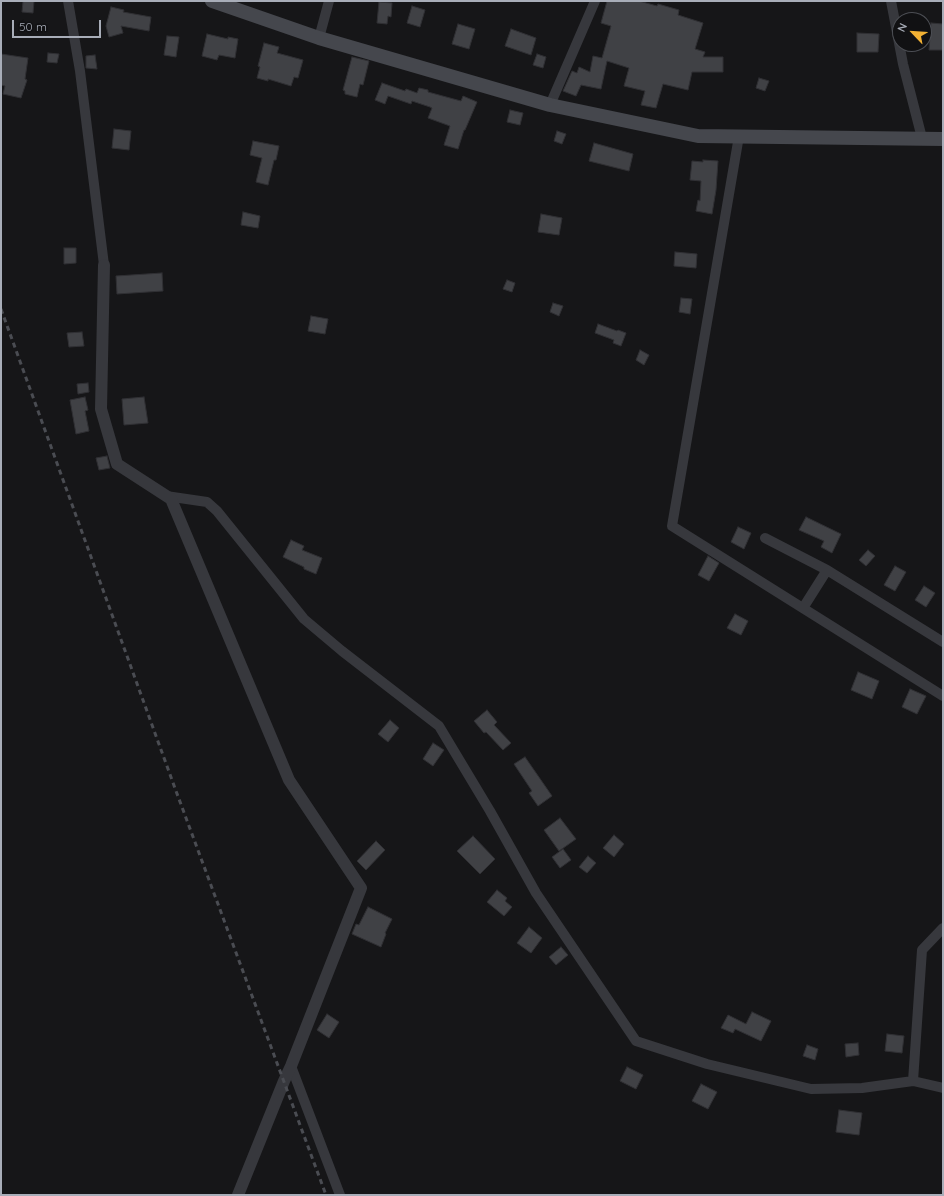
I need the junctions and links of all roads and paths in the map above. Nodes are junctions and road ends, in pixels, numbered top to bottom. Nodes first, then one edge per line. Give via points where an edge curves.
1 (68, 1) edge
2 (212, 1) edge
3 (329, 1) edge
4 (595, 1) edge
5 (891, 1) edge
6 (319, 38) junction
7 (550, 105) junction
8 (739, 136) junction
9 (922, 138) junction
10 (943, 139) edge
11 (104, 264) joint
12 (166, 496) junction
13 (765, 538) dead end
14 (827, 570) junction
15 (803, 608) junction
16 (943, 642) edge
17 (943, 696) edge
18 (943, 928) edge
19 (291, 1066) junction
20 (914, 1080) junction
21 (943, 1088) edge
22 (238, 1195) edge
23 (340, 1195) edge

1 - 11 street via 80,72
2 - 6 main road
3 - 6 street
4 - 7 street
5 - 9 street via 903,64
6 - 7 main road
7 - 8 main road via 698,136
8 - 9 main road
8 - 15 street via 672,526
9 - 10 main road
11 - 12 street via 101,408 117,464
12 - 19 street via 171,499 289,780 361,888
12 - 20 street via 207,502 304,619 439,726 536,893 636,1040 707,1064 811,1089 862,1088
13 - 14 street
14 - 15 street
14 - 16 street
15 - 17 street
18 - 20 street via 922,950
19 - 22 street
19 - 23 street
20 - 21 street

